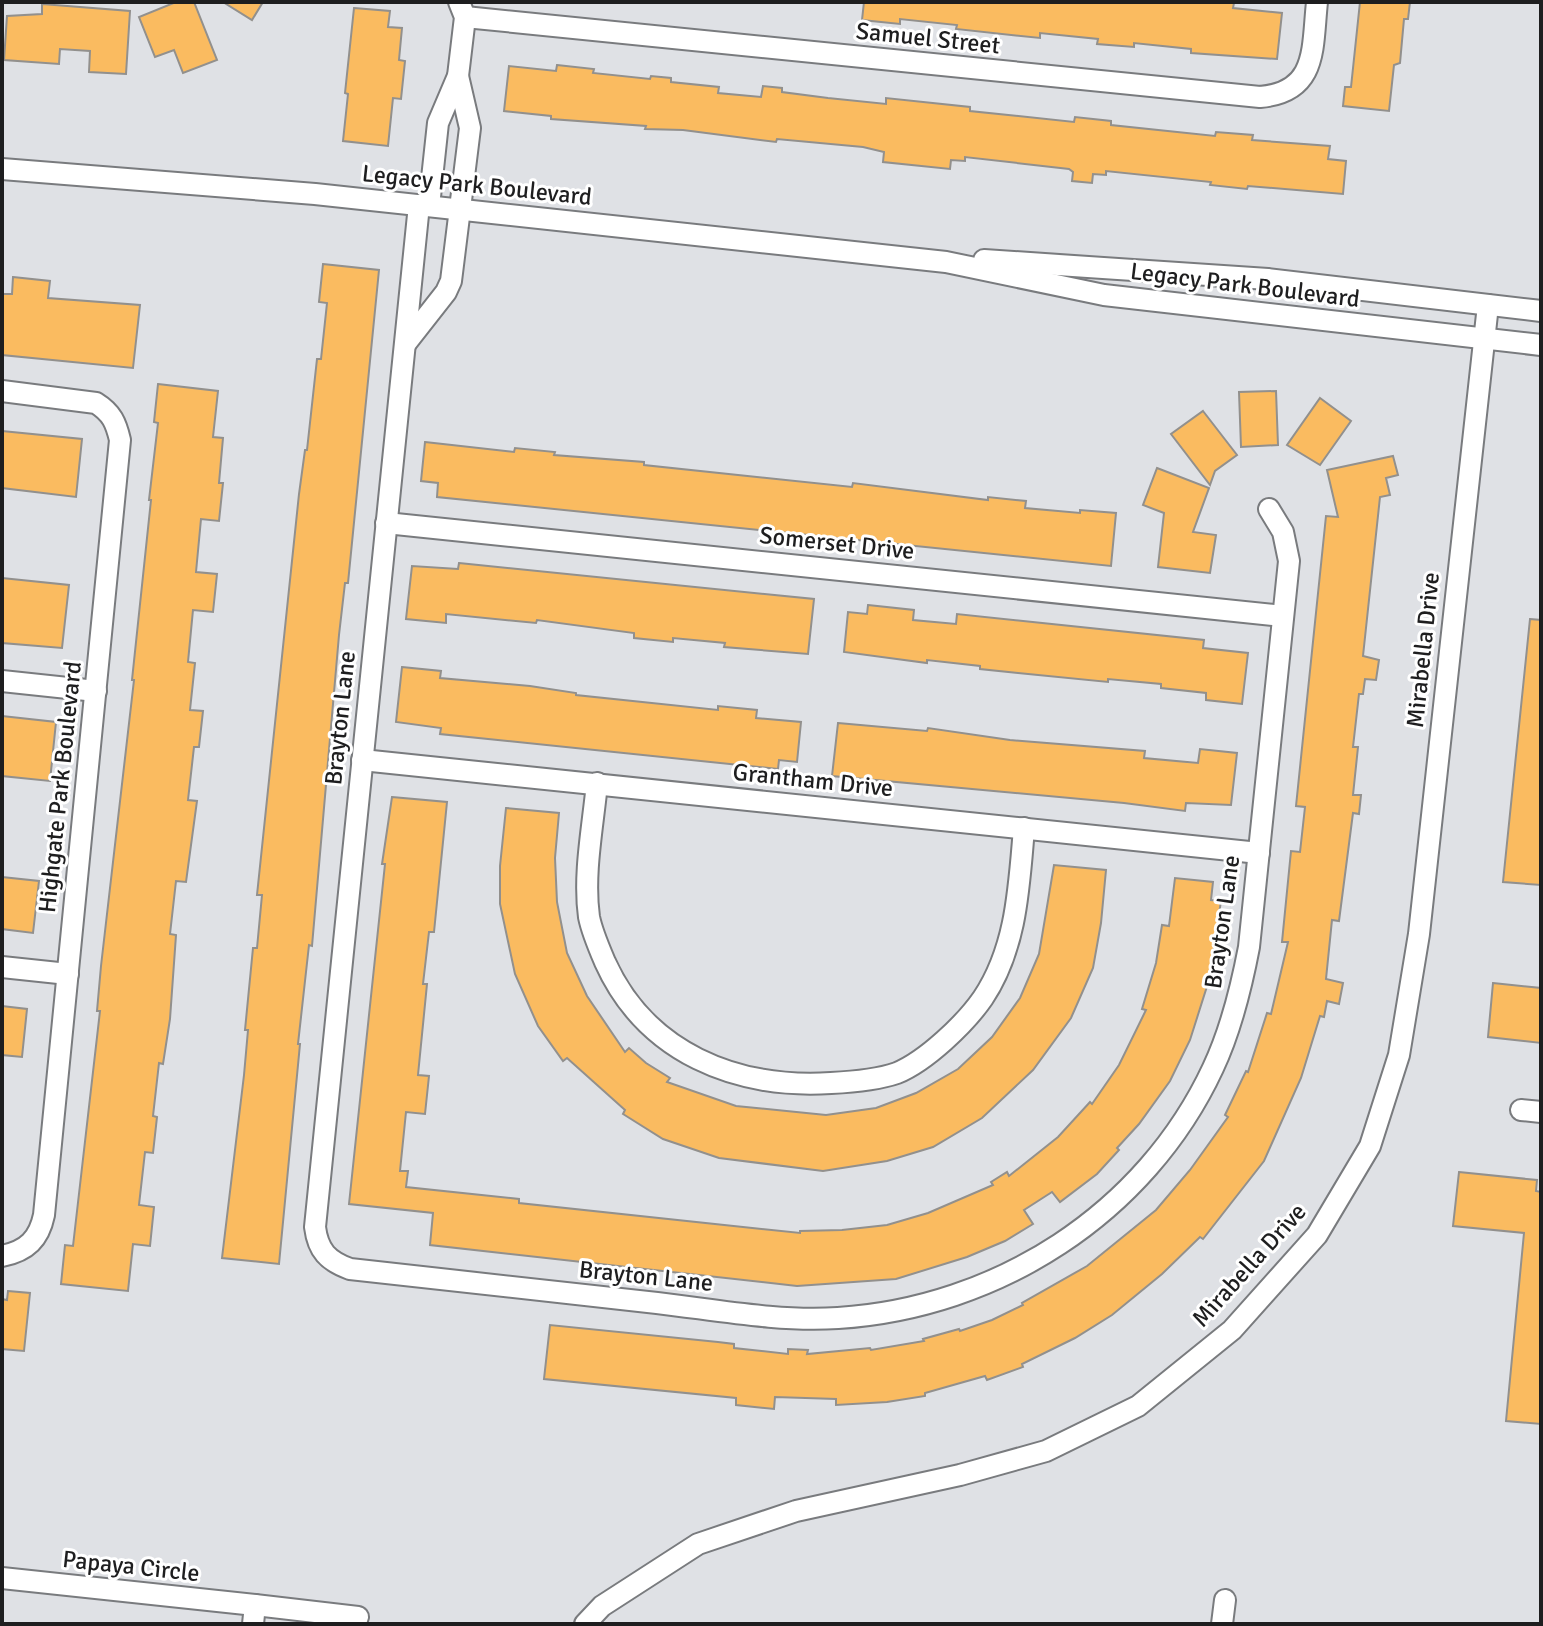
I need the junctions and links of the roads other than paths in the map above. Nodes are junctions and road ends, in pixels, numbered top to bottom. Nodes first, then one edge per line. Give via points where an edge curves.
1 (1317, 2) edge
2 (462, 9) edge
3 (458, 76) junction
4 (2, 169) edge
5 (424, 205) junction
6 (460, 210) junction
7 (946, 262) junction
8 (1488, 305) junction
9 (1541, 311) edge
10 (1484, 338) junction
11 (1541, 345) edge
12 (404, 346) junction
13 (2, 391) edge
14 (1269, 509) dead end
15 (386, 523) junction
16 (1283, 616) junction
17 (2, 681) edge
18 (96, 691) junction
19 (362, 760) junction
20 (597, 783) junction
21 (1024, 828) junction
22 (1259, 853) junction
23 (2, 967) edge
24 (68, 974) junction
25 (2, 1256) edge
26 (2, 1578) edge
27 (1225, 1600) dead end
28 (254, 1615) edge
29 (358, 1617) dead end
30 (585, 1624) edge
31 (1222, 1624) edge

1 - 2 street, Samuel Street via 1304,77 1283,93 1260,97
2 - 3 street
3 - 5 street, Brayton Lane via 438,123
3 - 6 street via 470,128
4 - 5 street, Legacy Park Boulevard
5 - 6 street, Legacy Park Boulevard
5 - 12 street, Brayton Lane
6 - 7 street, Legacy Park Boulevard
6 - 12 street via 451,281
7 - 8 street, Legacy Park Boulevard via 968,259 1268,279
7 - 10 street, Legacy Park Boulevard via 1104,295
8 - 9 street, Legacy Park Boulevard
8 - 10 street, Mirabella Drive
10 - 11 street, Legacy Park Boulevard
10 - 30 street, Mirabella Drive via 1419,934 1399,1055 1370,1146 1317,1235 1232,1330 1138,1406 1046,1451 796,1511 698,1544 602,1606
12 - 15 street, Brayton Lane
13 - 18 street, Highgate Park Boulevard via 96,403 116,423 120,440
14 - 16 street, Brayton Lane via 1288,545
15 - 16 street, Somerset Drive
15 - 19 street, Brayton Lane
16 - 22 street, Brayton Lane
17 - 18 street
18 - 24 street, Highgate Park Boulevard
19 - 20 street, Grantham Drive
19 - 22 street, Brayton Lane via 315,1227 325,1256 350,1269 762,1315 867,1315 955,1296 1053,1250 1124,1193 1183,1122 1224,1043 1247,958
20 - 21 street, Grantham Drive
20 - 21 street via 589,918 615,984 661,1037 697,1060 767,1080 812,1084 896,1073 956,1028 983,998 1010,940
21 - 22 street, Grantham Drive
23 - 24 street
24 - 25 street, Highgate Park Boulevard via 42,1227 26,1248
26 - 28 street, Papaya Circle
27 - 31 street
28 - 29 street, Papaya Circle

